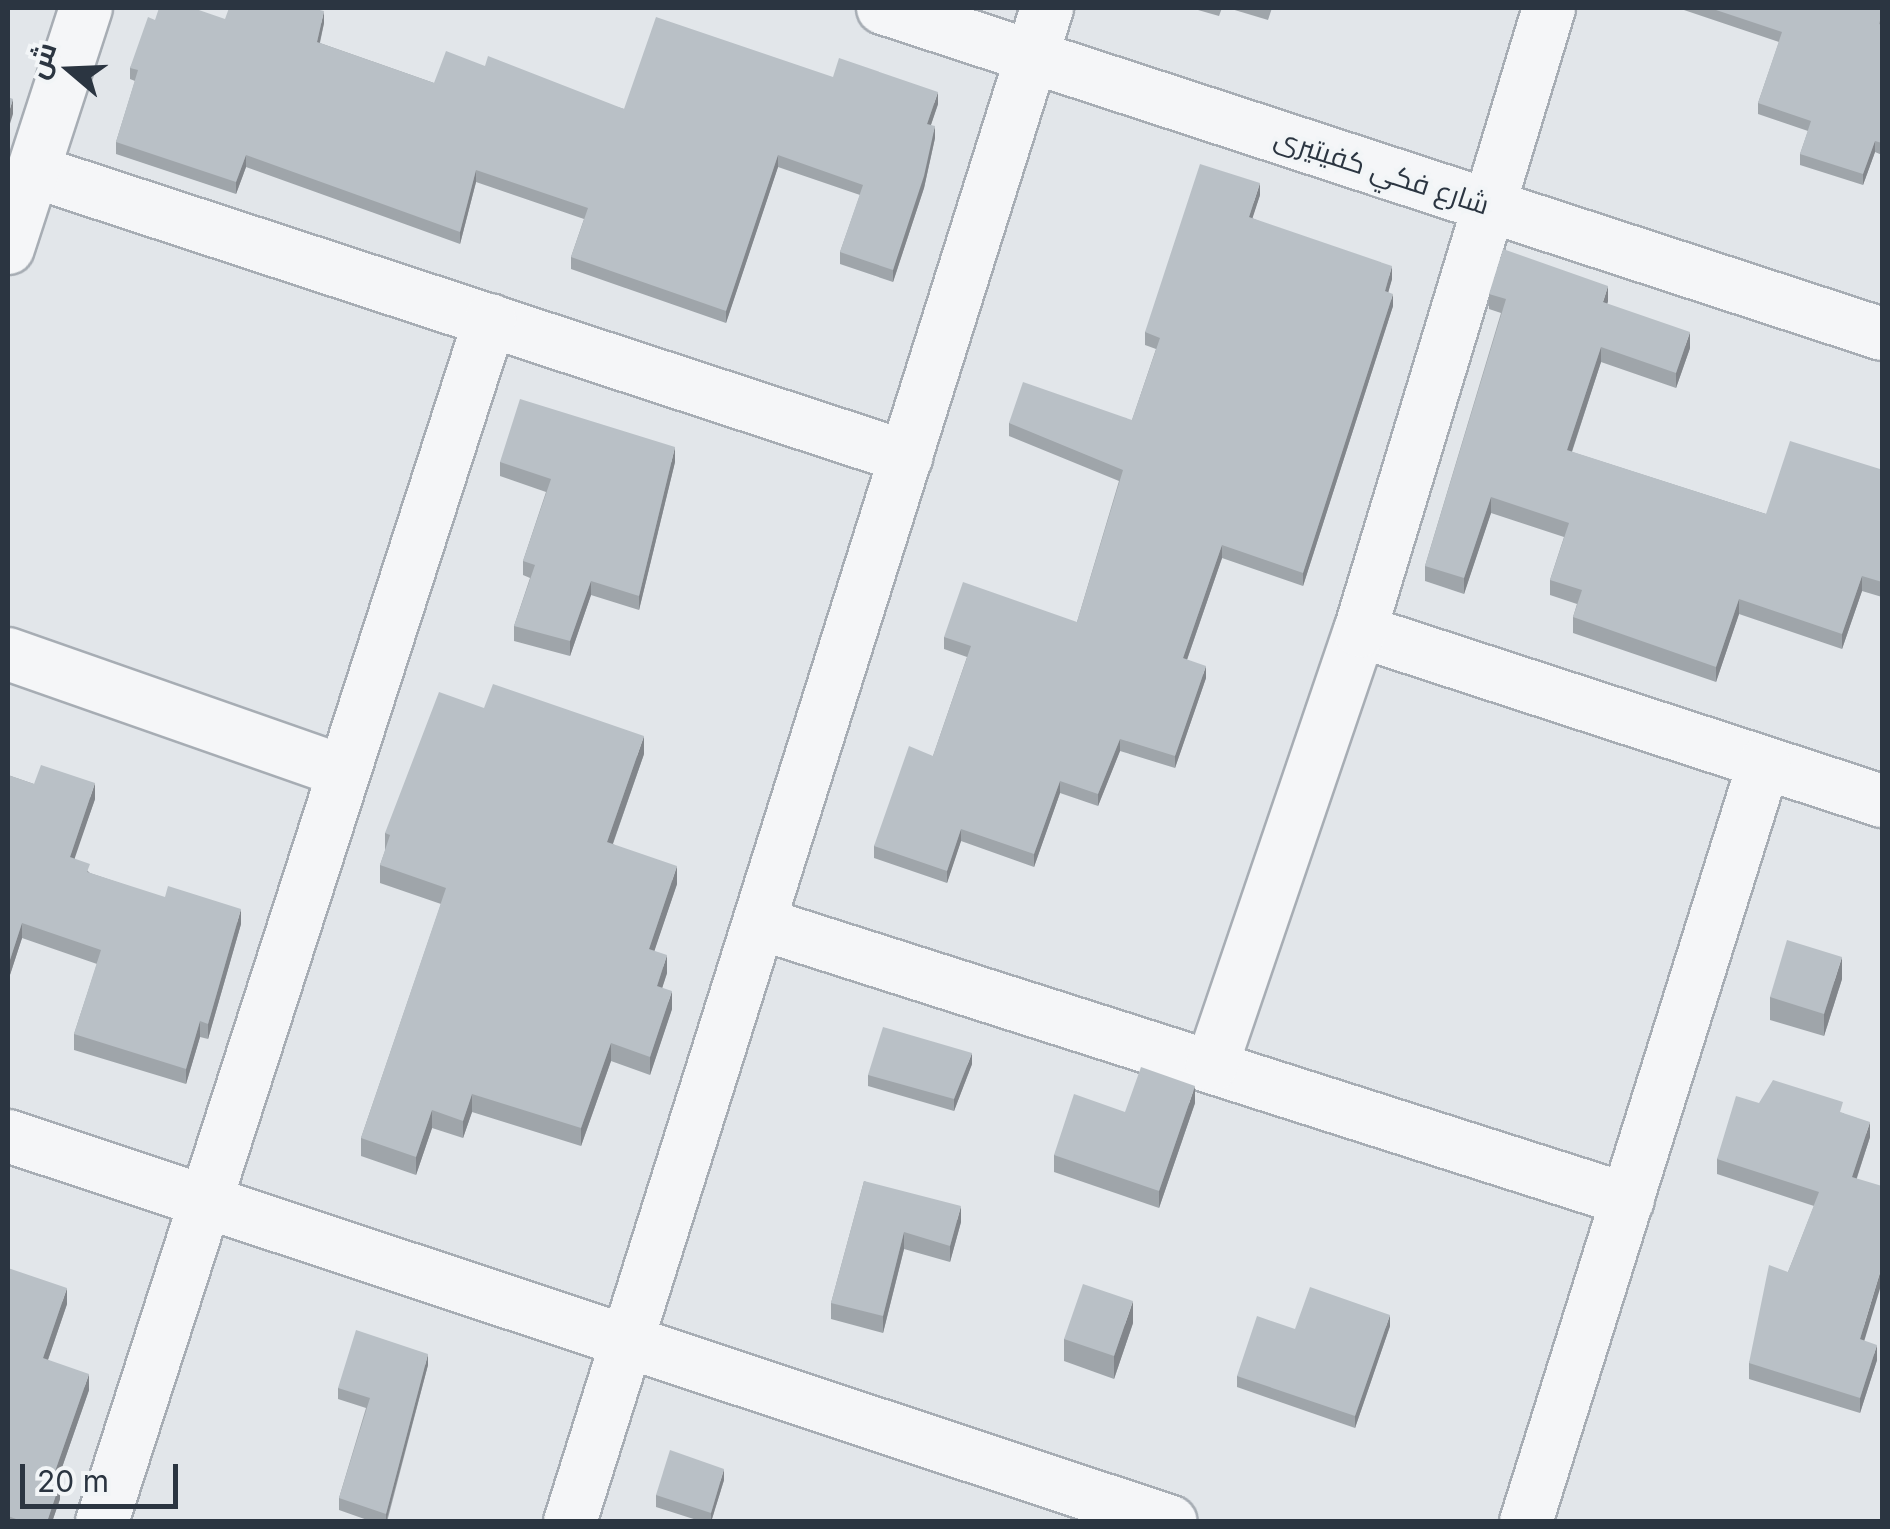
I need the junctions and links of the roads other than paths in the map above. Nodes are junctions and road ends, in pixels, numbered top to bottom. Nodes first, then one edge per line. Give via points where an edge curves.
1 (86, 8) edge
2 (883, 8) edge
3 (1047, 8) edge
4 (1549, 8) edge
5 (1032, 58) junction
6 (33, 171) junction
7 (1487, 206) junction
8 (8, 248) edge
9 (490, 320) junction
10 (1882, 334) edge
11 (906, 457) junction
12 (1360, 631) junction
13 (8, 654) edge
14 (1764, 763) junction
15 (342, 771) junction
16 (1882, 801) edge
17 (759, 923) junction
18 (1212, 1065) junction
19 (8, 1136) edge
20 (206, 1200) junction
21 (1628, 1200) junction
22 (627, 1339) junction
23 (102, 1522) edge
24 (570, 1522) edge
25 (1171, 1522) edge
26 (1526, 1522) edge

1 - 6 street
2 - 5 street, شارع فكي كفيتيرى
3 - 5 street
4 - 7 street
5 - 7 street, شارع فكي كفيتيرى
5 - 11 street
6 - 8 street
6 - 9 street
7 - 10 street, شارع فكي كفيتيرى
7 - 12 street
9 - 11 street
9 - 15 street
11 - 17 street
12 - 14 street
12 - 18 street
13 - 15 street
14 - 16 street
14 - 21 street
15 - 20 street
17 - 18 street
17 - 22 street
18 - 21 street
19 - 20 street
20 - 22 street
20 - 23 street
21 - 26 street
22 - 24 street
22 - 25 street

